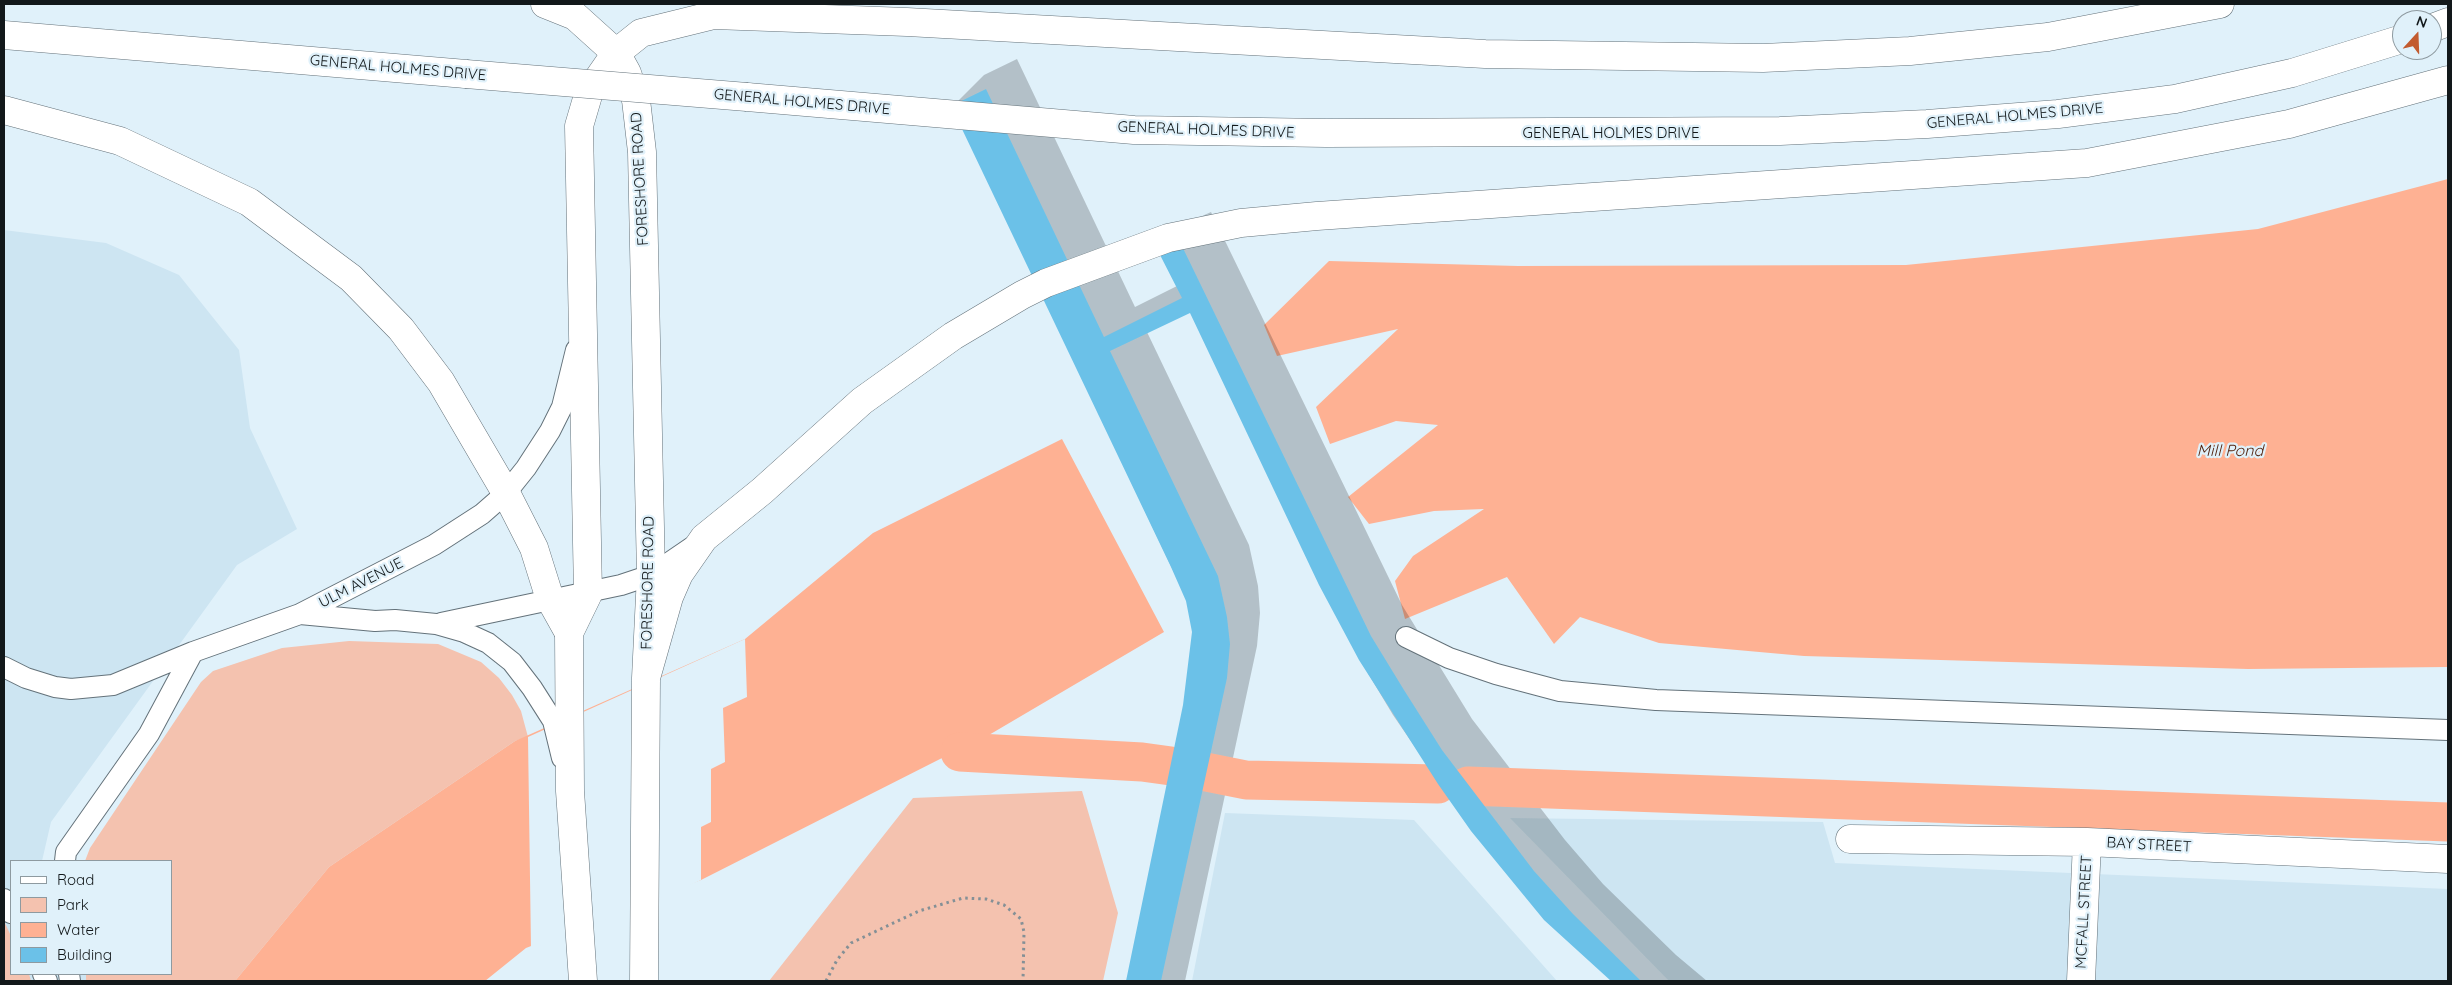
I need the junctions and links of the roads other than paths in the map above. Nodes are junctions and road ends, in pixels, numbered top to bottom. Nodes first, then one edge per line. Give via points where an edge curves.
1 (546, 4) edge
2 (2220, 4) edge
3 (4, 35) edge
4 (2392, 43) edge
5 (616, 53) junction
6 (2448, 80) edge
7 (4, 110) edge
8 (581, 321) junction
9 (506, 493) junction
10 (704, 538) junction
11 (651, 575) junction
12 (588, 594) junction
13 (550, 599) junction
14 (300, 614) junction
15 (436, 624) junction
16 (569, 633) junction
17 (1406, 637) dead end
18 (194, 652) junction
19 (4, 667) edge
20 (646, 678) junction
21 (561, 712) junction
22 (2448, 730) edge
23 (1850, 839) dead end
24 (2087, 842) junction
25 (2448, 859) edge
26 (65, 860) edge
27 (4, 899) edge
28 (10, 911) edge
29 (583, 981) edge
30 (644, 981) edge
31 (2081, 981) edge

1 - 5 main road via 575,16
2 - 5 main road via 2048,37 1910,51 1763,58 1486,54 907,22 714,15 641,33
3 - 4 main road, GENERAL HOLMES DRIVE, bridge via 1134,130 1326,133 1780,131 2058,114 2174,99 2292,73
5 - 8 main road via 589,92 579,126
5 - 11 main road, FORESHORE ROAD via 636,100 642,152
6 - 10 main road via 2289,124 2087,163 1242,223 1168,238 1046,283 953,336 862,401
7 - 9 main road via 120,140 249,202 351,278 401,329 441,382
8 - 9 lane, ULM AVENUE via 562,407 526,468
8 - 12 main road
9 - 13 main road via 534,548
9 - 14 lane, ULM AVENUE via 482,514 434,546
10 - 11 lane
10 - 20 main road via 669,597
11 - 12 lane
11 - 20 main road, FORESHORE ROAD
12 - 13 lane
12 - 16 main road
13 - 15 lane
13 - 16 main road
14 - 15 lane, ULM AVENUE
14 - 18 lane
15 - 21 lane, ULM AVENUE via 464,632 501,652
16 - 21 main road
17 - 22 lane via 1449,658 1560,691 1656,700
18 - 19 lane via 113,685 71,689 41,683
18 - 26 lane via 149,734 66,852
20 - 30 main road, FORESHORE ROAD
21 - 29 main road via 570,791
23 - 24 main road, BAY STREET
24 - 25 main road, BAY STREET
24 - 31 main road, MCFALL STREET
27 - 28 lane

